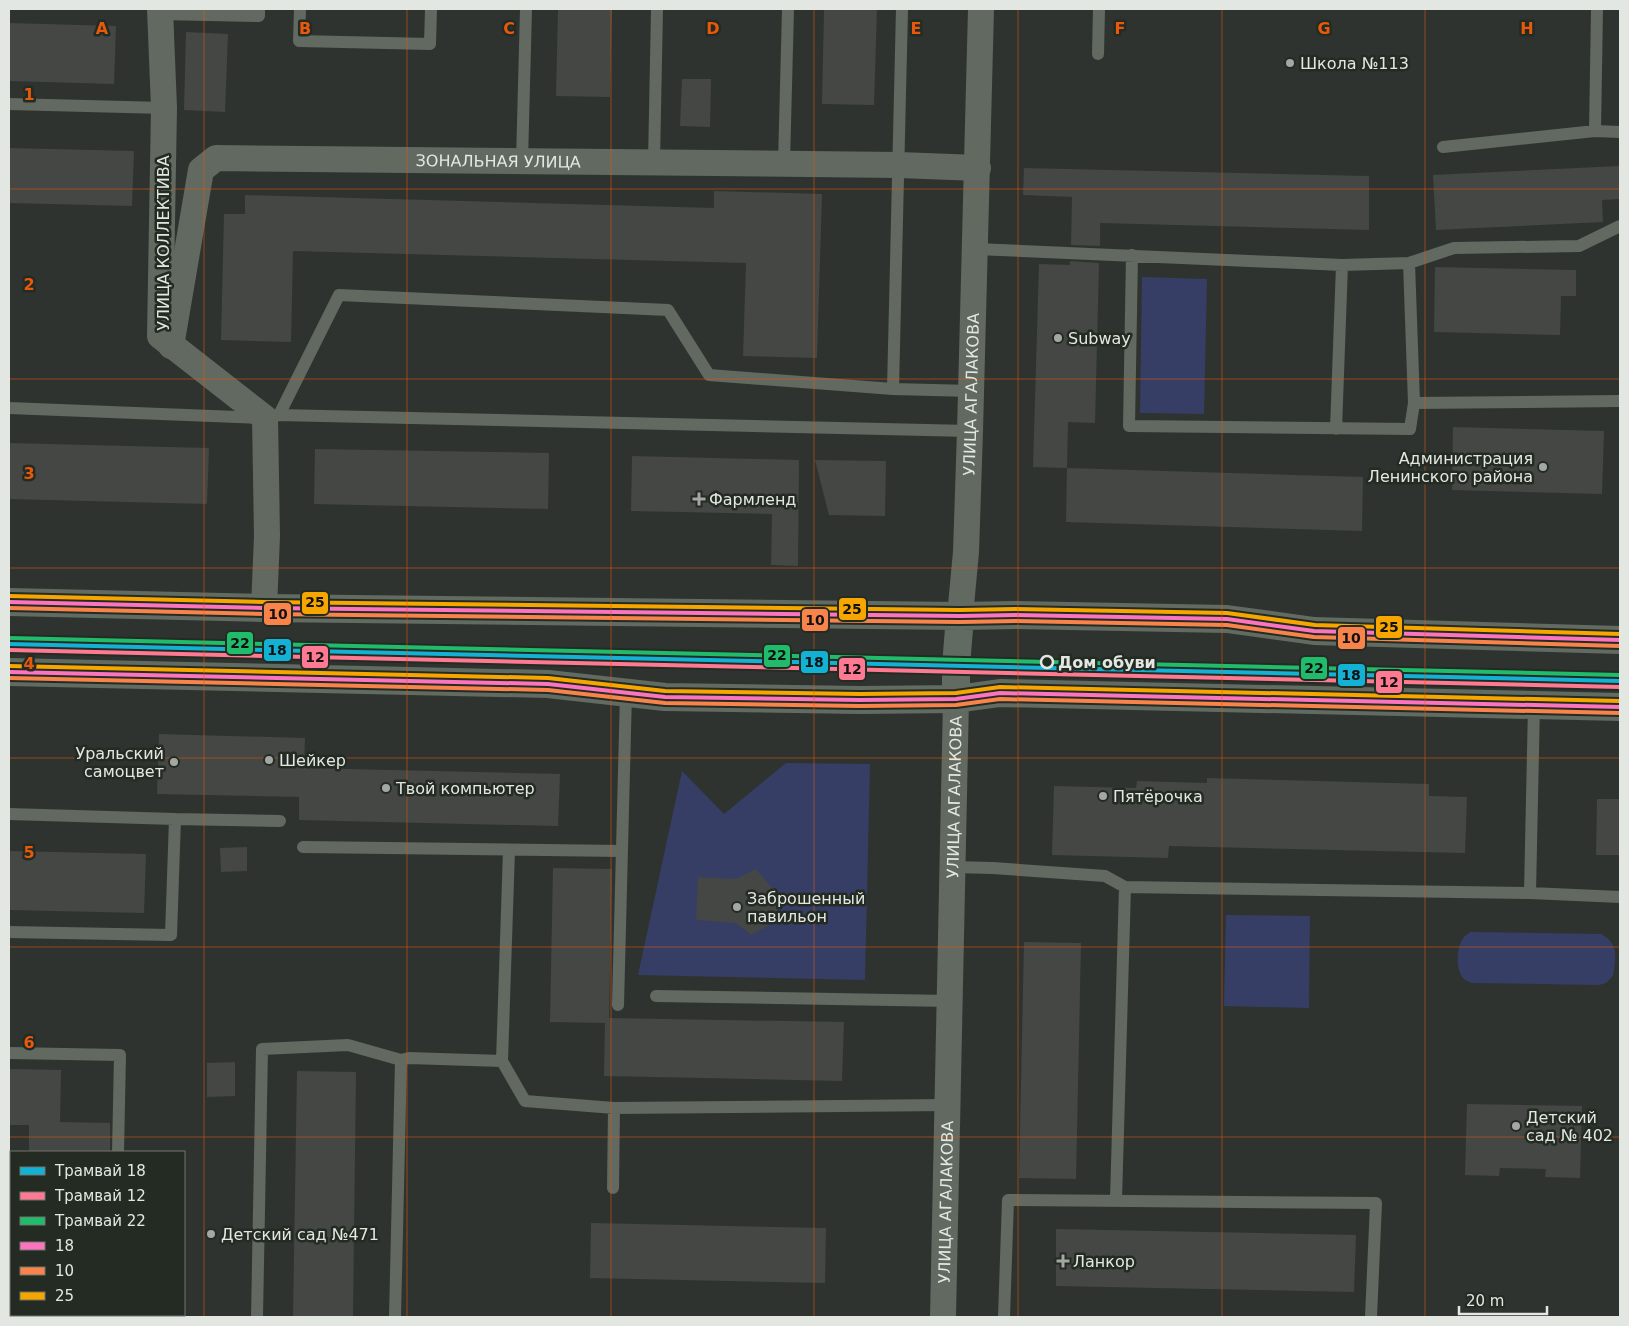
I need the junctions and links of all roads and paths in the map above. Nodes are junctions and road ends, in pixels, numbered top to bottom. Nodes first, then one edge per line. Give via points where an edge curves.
1 (259, 9) edge
2 (300, 9) edge
3 (431, 9) edge
4 (526, 9) edge
5 (657, 9) edge
6 (788, 9) edge
7 (902, 9) edge
8 (980, 9) edge
9 (1099, 9) edge
10 (1597, 9) edge
11 (160, 11) edge
12 (1098, 54) dead end
13 (9, 104) edge
14 (164, 108) junction
15 (1594, 131) junction
16 (1620, 132) edge
17 (1443, 147) dead end
18 (522, 161) junction
19 (654, 162) junction
20 (784, 163) junction
21 (899, 165) junction
22 (978, 168) junction
23 (1620, 226) edge
24 (976, 249) junction
25 (1132, 255) junction
26 (1409, 263) junction
27 (1342, 264) junction
28 (171, 346) junction
29 (893, 389) junction
30 (972, 391) junction
31 (1620, 401) edge
32 (1414, 403) junction
33 (9, 408) edge
34 (272, 416) junction
35 (1336, 429) junction
36 (970, 431) junction
37 (9, 602) edge
38 (264, 608) junction
39 (960, 616) junction
40 (1620, 640) edge
41 (9, 672) edge
42 (626, 693) junction
43 (956, 699) junction
44 (1534, 705) junction
45 (1620, 707) edge
46 (9, 814) edge
47 (175, 820) junction
48 (280, 821) dead end
49 (303, 847) dead end
50 (509, 850) junction
51 (621, 851) junction
52 (952, 868) junction
53 (1125, 886) junction
54 (1530, 893) junction
55 (1620, 897) edge
56 (9, 932) edge
57 (656, 996) dead end
58 (950, 1001) junction
59 (618, 1005) dead end
60 (9, 1053) edge
61 (400, 1060) junction
62 (502, 1061) junction
63 (948, 1105) junction
64 (614, 1108) junction
65 (118, 1151) edge
66 (613, 1188) dead end
67 (1116, 1200) junction
68 (257, 1317) edge
69 (395, 1317) edge
70 (943, 1317) edge
71 (1004, 1317) edge
72 (1371, 1317) edge

1 - 11 lane via 259,16
2 - 3 lane via 299,41 430,44
4 - 18 lane
5 - 19 lane
6 - 20 lane
7 - 21 lane
8 - 22 street, УЛИЦА АГАЛАКОВА
9 - 12 lane
10 - 15 lane
11 - 14 street, УЛИЦА КОЛЛЕКТИВА
13 - 14 lane
14 - 28 street, УЛИЦА КОЛЛЕКТИВА via 160,336
15 - 16 lane
15 - 17 lane
18 - 19 street, ЗОНАЛЬНАЯ УЛИЦА
18 - 28 street, ЗОНАЛЬНАЯ УЛИЦА via 216,158 201,170
19 - 20 street, ЗОНАЛЬНАЯ УЛИЦА
20 - 21 street, ЗОНАЛЬНАЯ УЛИЦА
21 - 22 street, ЗОНАЛЬНАЯ УЛИЦА
21 - 29 lane
22 - 24 street, УЛИЦА АГАЛАКОВА
23 - 26 lane via 1579,246 1454,248
24 - 25 lane
24 - 30 street, УЛИЦА АГАЛАКОВА
25 - 27 lane
25 - 35 lane via 1129,426
26 - 27 lane
26 - 32 lane
27 - 35 lane
28 - 34 street, УЛИЦА КОЛЛЕКТИВА
29 - 30 lane
29 - 34 lane via 709,375 668,310 339,295
30 - 36 street, УЛИЦА АГАЛАКОВА
31 - 32 lane
32 - 35 lane via 1410,429
33 - 34 lane
34 - 36 lane
34 - 38 street
36 - 39 street, УЛИЦА АГАЛАКОВА via 966,552
37 - 38 main road
38 - 39 main road
39 - 40 main road via 1227,619 1314,631
39 - 43 main road, УЛИЦА АГАЛАКОВА
41 - 42 main road via 548,684
42 - 43 main road via 675,697
42 - 51 lane
43 - 44 main road via 1000,694
43 - 52 street, УЛИЦА АГАЛАКОВА
44 - 45 main road
44 - 54 lane
46 - 47 lane
47 - 48 lane
47 - 56 lane via 171,935
49 - 50 lane
50 - 51 lane
50 - 62 lane
51 - 59 lane
52 - 53 lane via 1105,876
52 - 58 street, УЛИЦА АГАЛАКОВА
53 - 54 lane
53 - 67 lane
54 - 55 lane
57 - 58 lane
58 - 63 street, УЛИЦА АГАЛАКОВА
60 - 65 lane via 120,1055
61 - 62 lane
61 - 68 lane via 348,1045 262,1049
61 - 69 lane
62 - 64 lane via 525,1101
63 - 64 lane
63 - 70 street, УЛИЦА АГАЛАКОВА
64 - 66 lane
67 - 71 lane via 1008,1200
67 - 72 lane via 1376,1203

